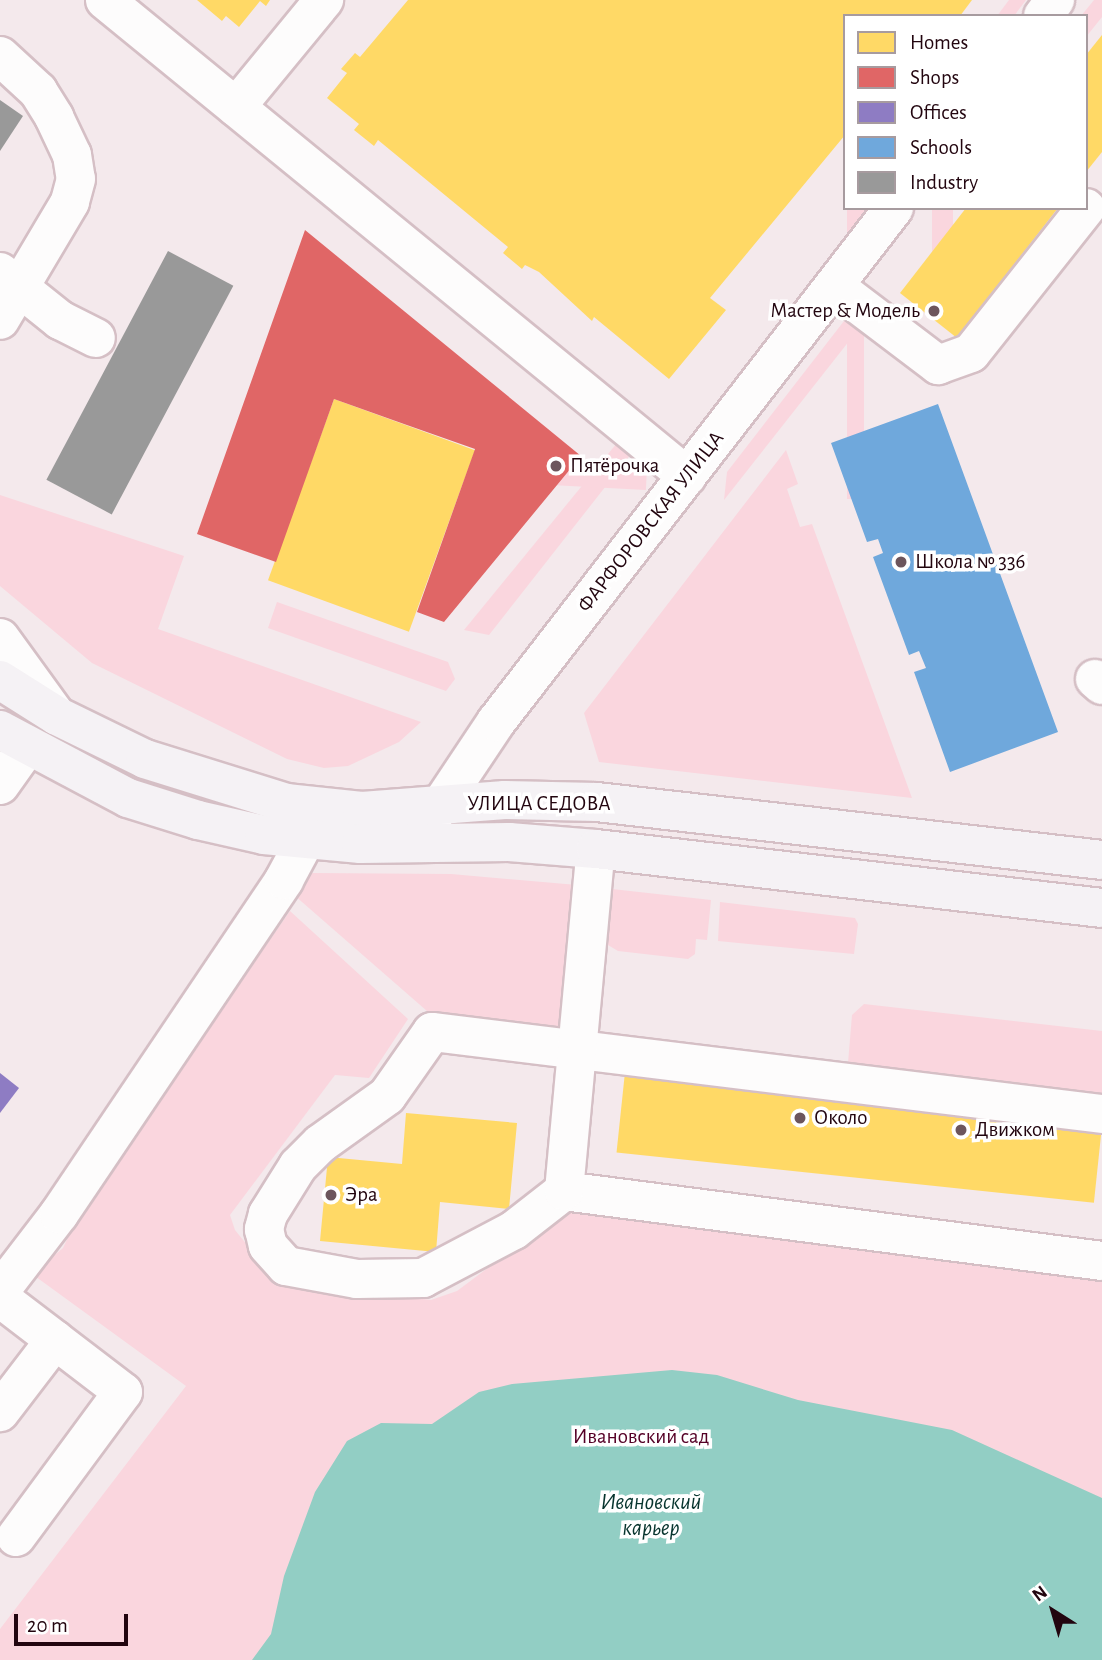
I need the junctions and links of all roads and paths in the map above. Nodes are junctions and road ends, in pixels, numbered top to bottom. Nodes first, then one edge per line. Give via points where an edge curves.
1 (105, 0) edge
2 (324, 0) edge
3 (0, 56) edge
4 (236, 107) junction
5 (1102, 187) edge
6 (1088, 205) edge
7 (892, 210) edge
8 (1084, 210) edge
9 (834, 286) junction
10 (6, 294) edge
11 (96, 338) dead end
12 (687, 476) junction
13 (0, 638) edge
14 (0, 680) edge
15 (57, 716) junction
16 (13, 739) edge
17 (0, 785) edge
18 (440, 805) junction
19 (305, 841) junction
20 (419, 842) junction
21 (596, 849) junction
22 (1102, 860) edge
23 (1102, 908) edge
24 (574, 1048) junction
25 (1102, 1114) edge
26 (564, 1191) junction
27 (1102, 1261) edge
28 (0, 1291) edge
29 (0, 1298) edge
30 (55, 1340) junction
31 (0, 1412) edge
32 (16, 1536) dead end

1 - 4 street
2 - 4 street
3 - 10 street via 38,91 72,155 76,179 70,202
4 - 12 street
5 - 6 street
7 - 9 street, ФАРФОРОВСКАЯ УЛИЦА
8 - 9 street via 971,353 938,365
9 - 12 street, ФАРФОРОВСКАЯ УЛИЦА
10 - 11 street
12 - 18 street, ФАРФОРОВСКАЯ УЛИЦА via 496,722
13 - 15 street
14 - 15 main road, УЛИЦА СЕДОВА
15 - 18 main road, УЛИЦА СЕДОВА via 145,760 286,803 362,811
16 - 17 street
16 - 19 main road, УЛИЦА СЕДОВА via 128,798 198,821
18 - 20 street, ФАРФОРОВСКАЯ УЛИЦА
18 - 22 main road, УЛИЦА СЕДОВА via 505,800 597,802
19 - 20 main road, УЛИЦА СЕДОВА
19 - 28 street via 284,880 59,1214
20 - 21 main road, УЛИЦА СЕДОВА
21 - 23 main road, УЛИЦА СЕДОВА
21 - 24 street
24 - 25 street
24 - 26 street
24 - 26 street via 432,1032 387,1096 320,1144 298,1167 268,1214 264,1229 268,1245 286,1266 357,1279 423,1279 514,1230
26 - 27 street
29 - 30 street
30 - 31 street
30 - 32 street via 123,1392

